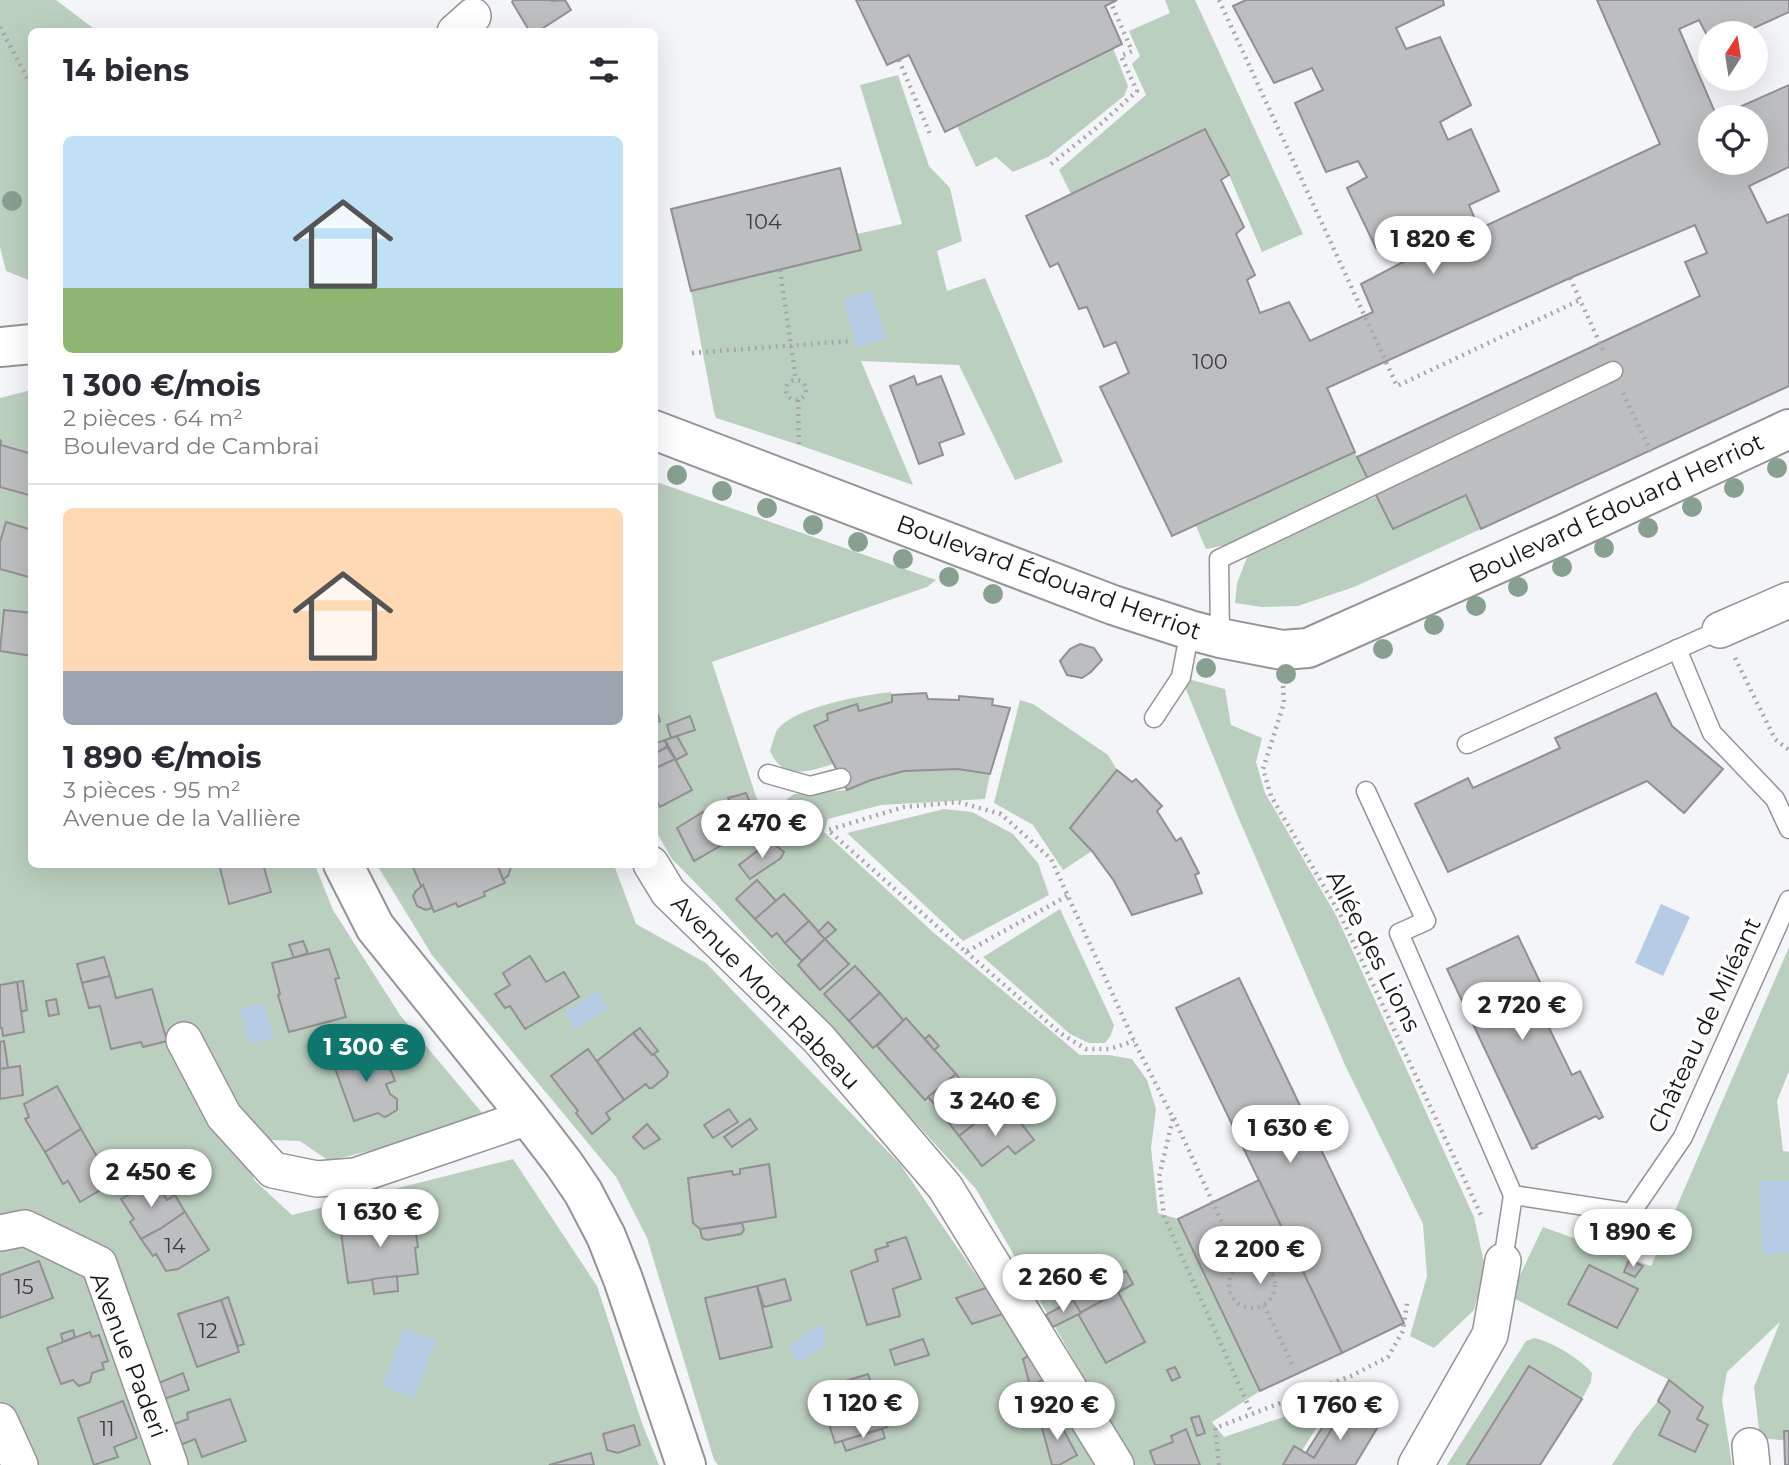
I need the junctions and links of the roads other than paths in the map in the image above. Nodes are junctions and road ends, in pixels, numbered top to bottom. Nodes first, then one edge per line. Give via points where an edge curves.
1 (1613, 371) road end
2 (1789, 429) edge
3 (658, 432) edge
4 (1789, 600) edge
5 (1720, 630) joint
6 (1205, 634) junction
7 (1677, 649) junction
8 (1154, 718) dead end
9 (1467, 744) dead end
10 (768, 774) dead end
11 (841, 778) dead end
12 (1366, 791) dead end
13 (1789, 829) edge
14 (345, 868) edge
15 (654, 868) edge
16 (1789, 900) edge
17 (184, 1040) dead end
18 (528, 1117) junction
19 (1513, 1195) junction
20 (0, 1233) edge
21 (1503, 1261) joint
22 (0, 1421) edge
23 (20, 1465) edge
24 (170, 1465) edge
25 (686, 1465) edge
26 (1116, 1465) edge
27 (1416, 1465) edge

1 - 6 lane via 1219,559
2 - 6 street, Boulevard Édouard Herriot via 1308,648 1282,650
3 - 6 street, Boulevard Édouard Herriot via 1113,605
4 - 5 street
5 - 7 lane
6 - 8 lane
7 - 9 lane
7 - 13 lane via 1712,733 1775,799
10 - 11 lane via 810,786
12 - 19 lane via 1426,921 1399,933
14 - 18 street via 375,927
15 - 26 street, Avenue Mont Rabeau via 668,892 819,1039 944,1187
16 - 19 lane, Château de Miléant via 1684,1137 1631,1213
17 - 18 street via 224,1116 273,1170 317,1179 355,1176
18 - 25 street via 583,1192 606,1236
19 - 21 lane
20 - 24 street, Avenue Paderi via 25,1228 99,1264
21 - 27 street via 1490,1335
22 - 23 street

